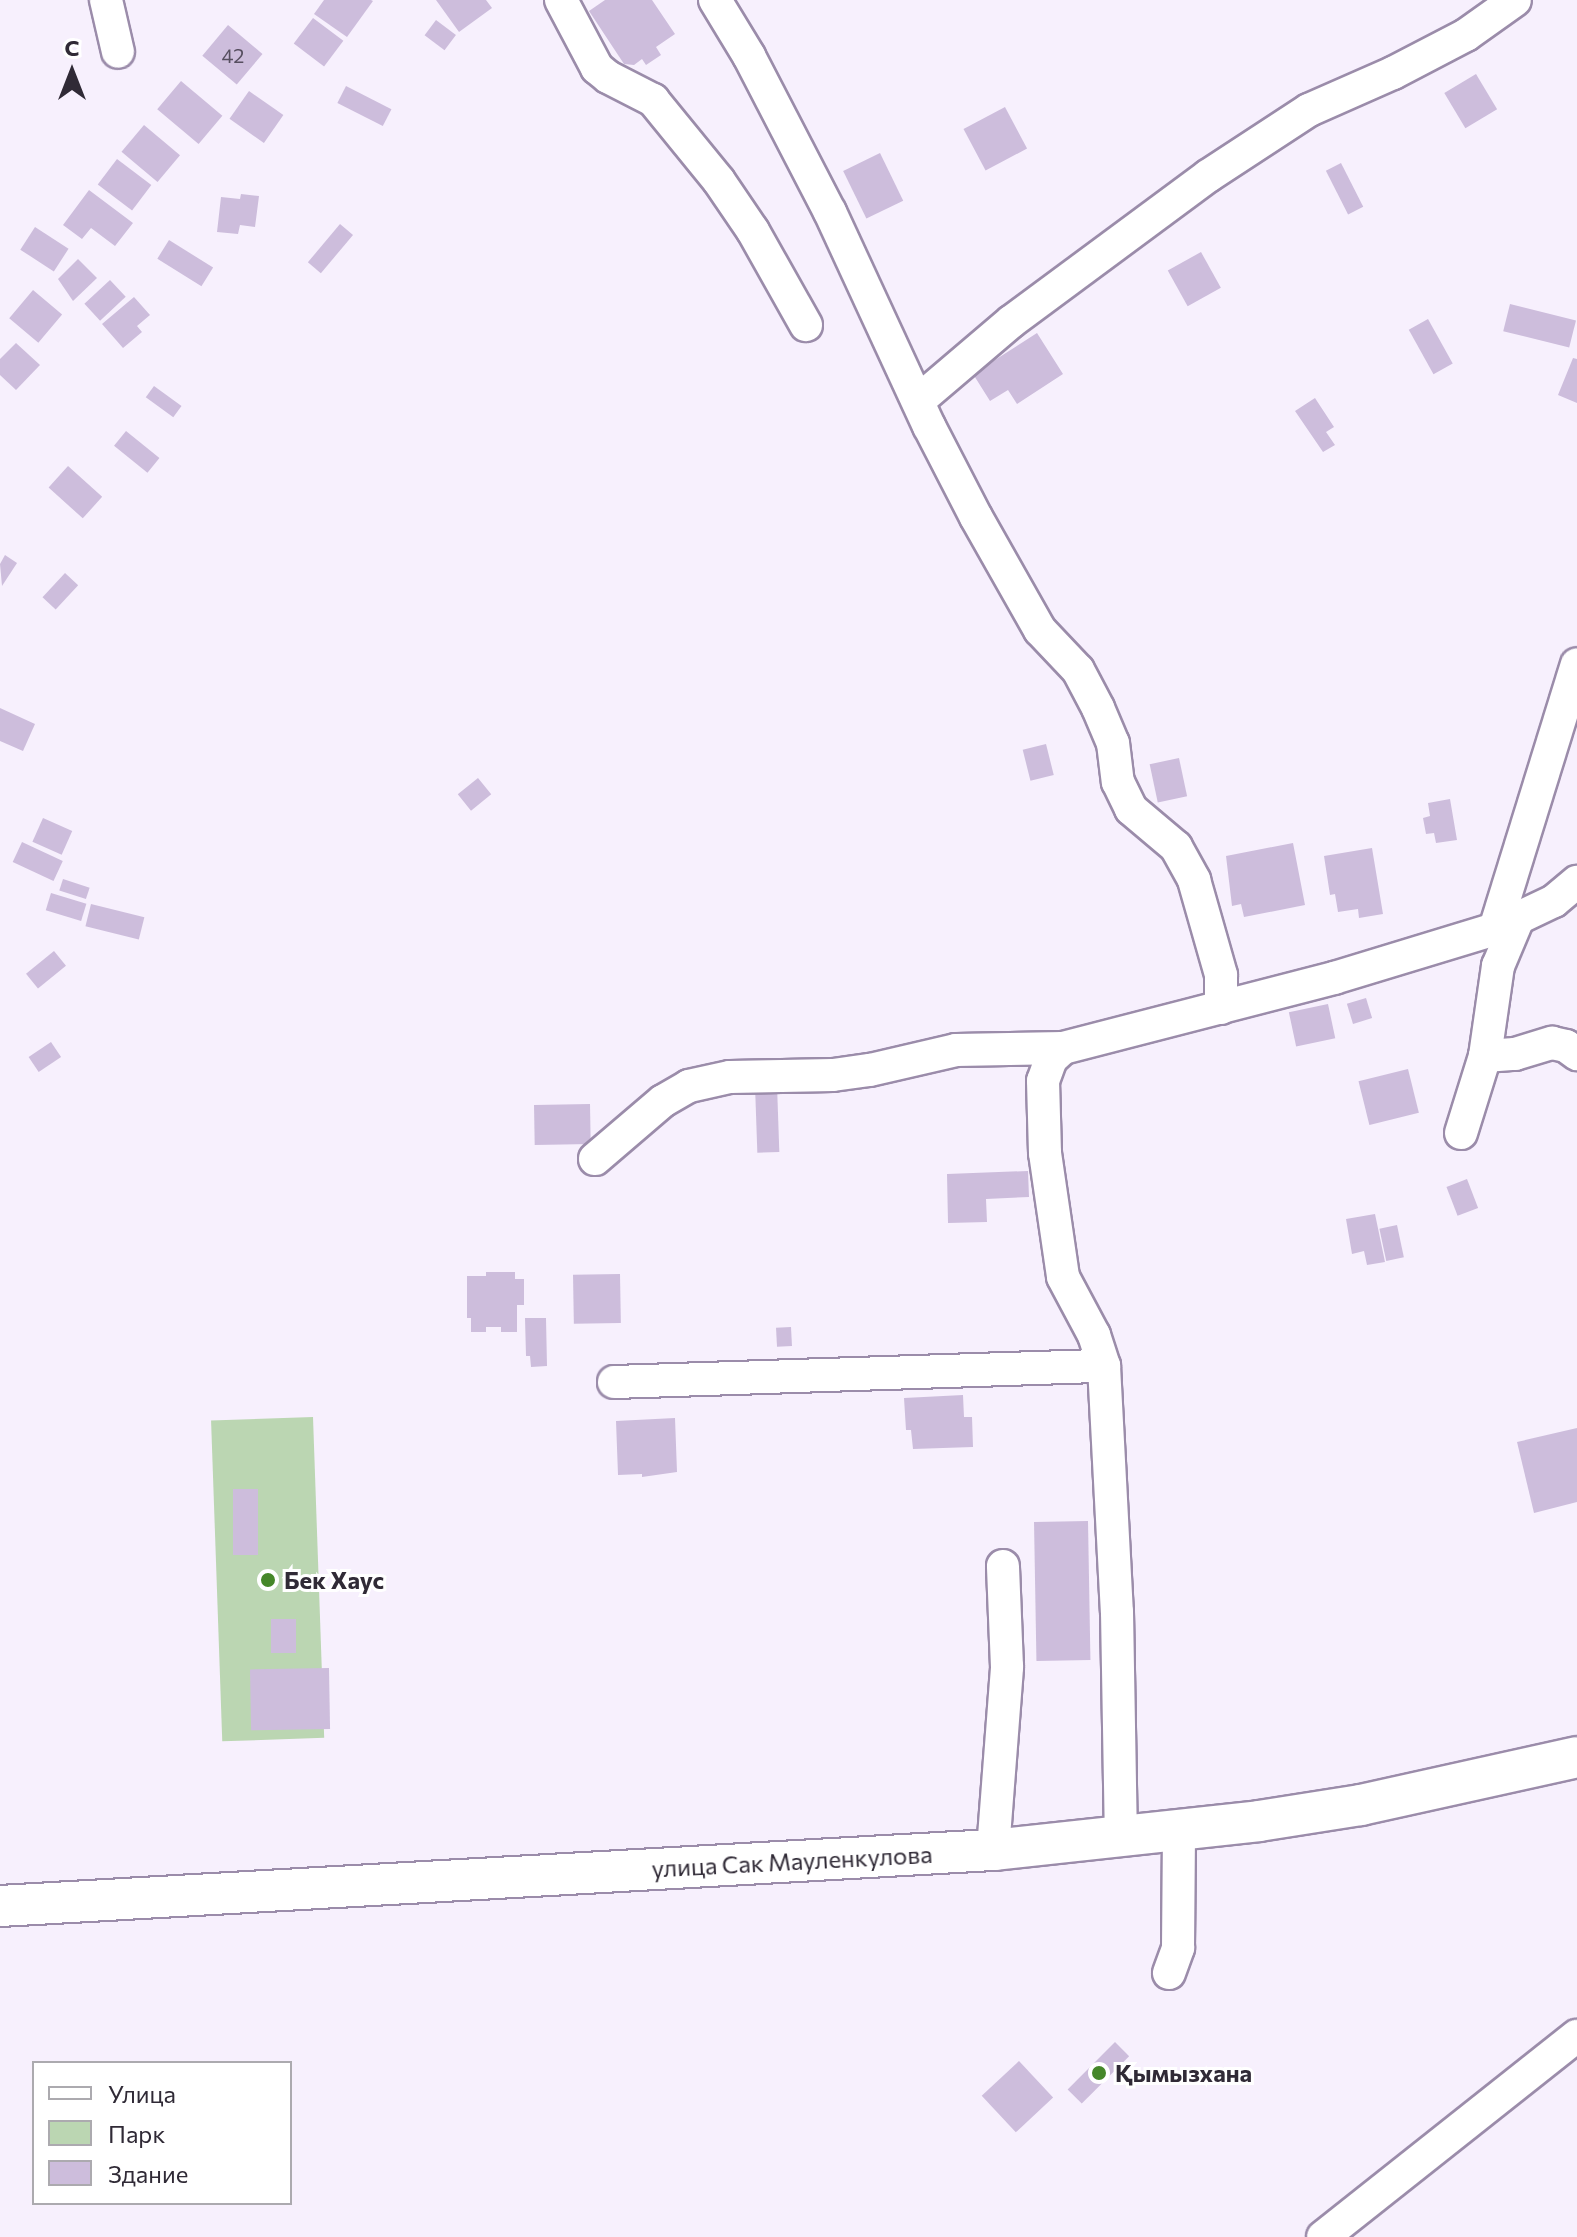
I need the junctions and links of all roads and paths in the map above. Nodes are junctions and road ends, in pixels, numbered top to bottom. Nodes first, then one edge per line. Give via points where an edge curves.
1 (106, 0) edge
2 (561, 0) edge
3 (715, 0) edge
4 (1515, 0) edge
5 (118, 52) dead end
6 (806, 325) dead end
7 (918, 401) junction
8 (1577, 664) edge
9 (1577, 882) edge
10 (1506, 925) junction
11 (1221, 1008) junction
12 (1063, 1048) junction
13 (1577, 1054) edge
14 (1485, 1056) junction
15 (1461, 1133) dead end
16 (595, 1159) dead end
17 (1104, 1366) junction
18 (614, 1382) dead end
19 (1003, 1566) dead end
20 (1577, 1757) edge
21 (1179, 1831) junction
22 (1121, 1838) junction
23 (993, 1850) junction
24 (0, 1906) edge
25 (1169, 1973) dead end
26 (1577, 2036) edge
27 (1323, 2237) edge

1 - 5 street
2 - 6 street via 597,68 653,100 719,181
3 - 7 street via 830,212
4 - 7 street via 1466,35 1309,110 1208,176 1012,321
7 - 11 street via 1040,630 1078,670 1098,708 1131,809 1176,847 1194,880 1221,975
8 - 10 street
9 - 10 street via 1554,901
10 - 11 street
10 - 14 street
11 - 12 street
12 - 16 street via 956,1050 833,1075 730,1077 689,1086 663,1101
12 - 17 street via 1051,1059 1043,1081 1052,1208 1063,1277
13 - 14 street via 1552,1043
14 - 15 street
17 - 18 street
17 - 22 street via 1117,1612
19 - 23 street via 1007,1667
20 - 21 main road, улица Сак Мауленкулова via 1361,1805
21 - 22 main road, улица Сак Мауленкулова
21 - 25 street via 1178,1948
22 - 23 main road, улица Сак Мауленкулова
23 - 24 main road, улица Сак Мауленкулова
26 - 27 street

